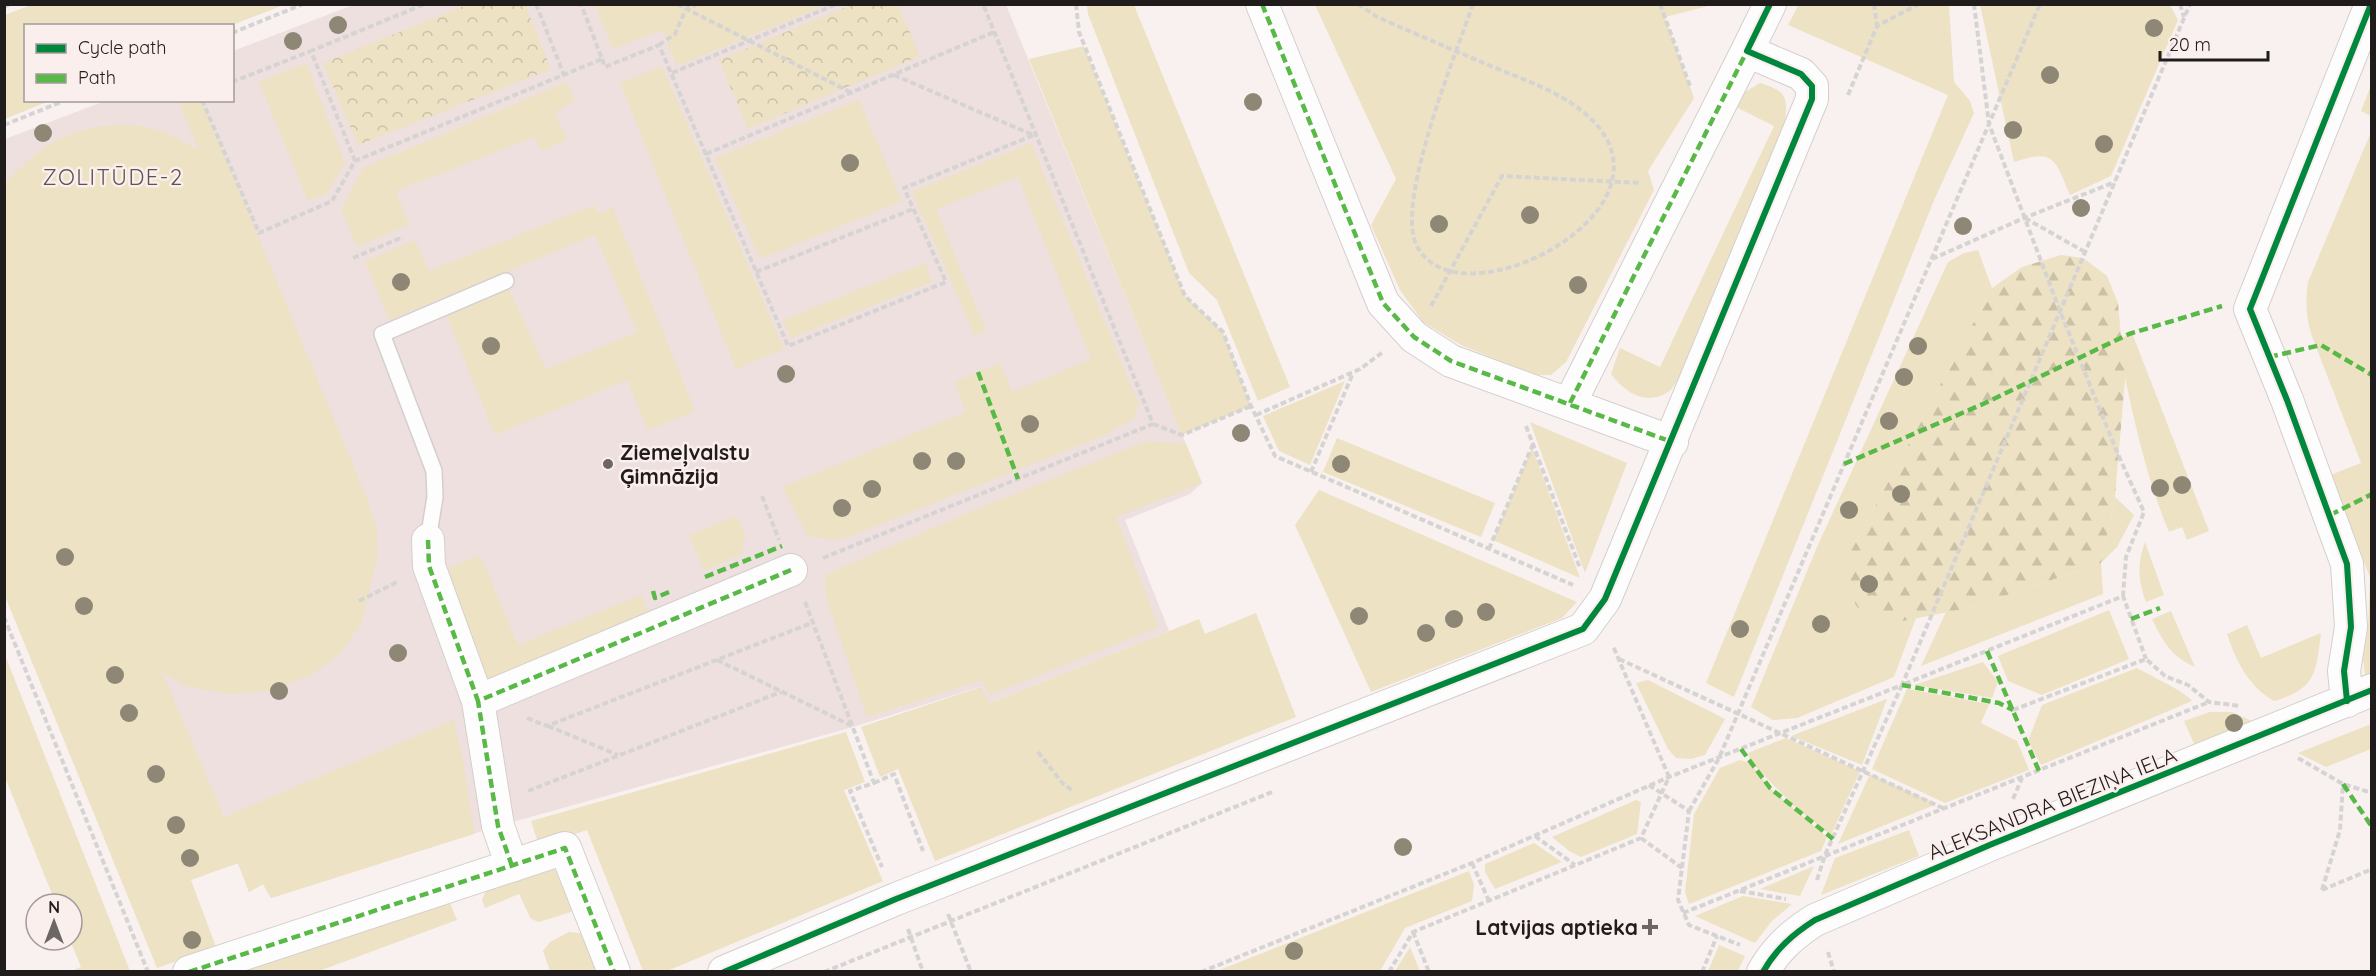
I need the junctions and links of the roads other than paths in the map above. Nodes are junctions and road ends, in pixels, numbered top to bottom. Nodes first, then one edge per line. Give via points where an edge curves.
1 (1262, 4) edge
2 (1770, 4) edge
3 (2371, 4) edge
4 (1747, 51) junction
5 (506, 281) dead end
6 (1569, 403) junction
7 (1672, 442) junction
8 (429, 553) joint
9 (791, 570) road end
10 (2359, 696) edge
11 (478, 701) junction
12 (512, 866) junction
13 (1756, 960) edge
14 (189, 972) edge
15 (614, 972) edge
16 (724, 972) edge

1 - 6 street via 1383,303 1409,332 1451,362
2 - 4 street
3 - 10 street via 2250,309 2347,564 2350,627 2344,671
4 - 6 street
4 - 7 street via 1801,74 1812,86 1812,99
5 - 8 lane via 382,334 434,471
6 - 7 street
7 - 16 street via 1583,629 896,899
8 - 11 street
9 - 11 street
10 - 13 street, ALEKSANDRA BIEZIŅA IELA via 1815,920 1792,935 1770,958
11 - 12 street via 498,826
12 - 14 street
12 - 15 street via 565,848

